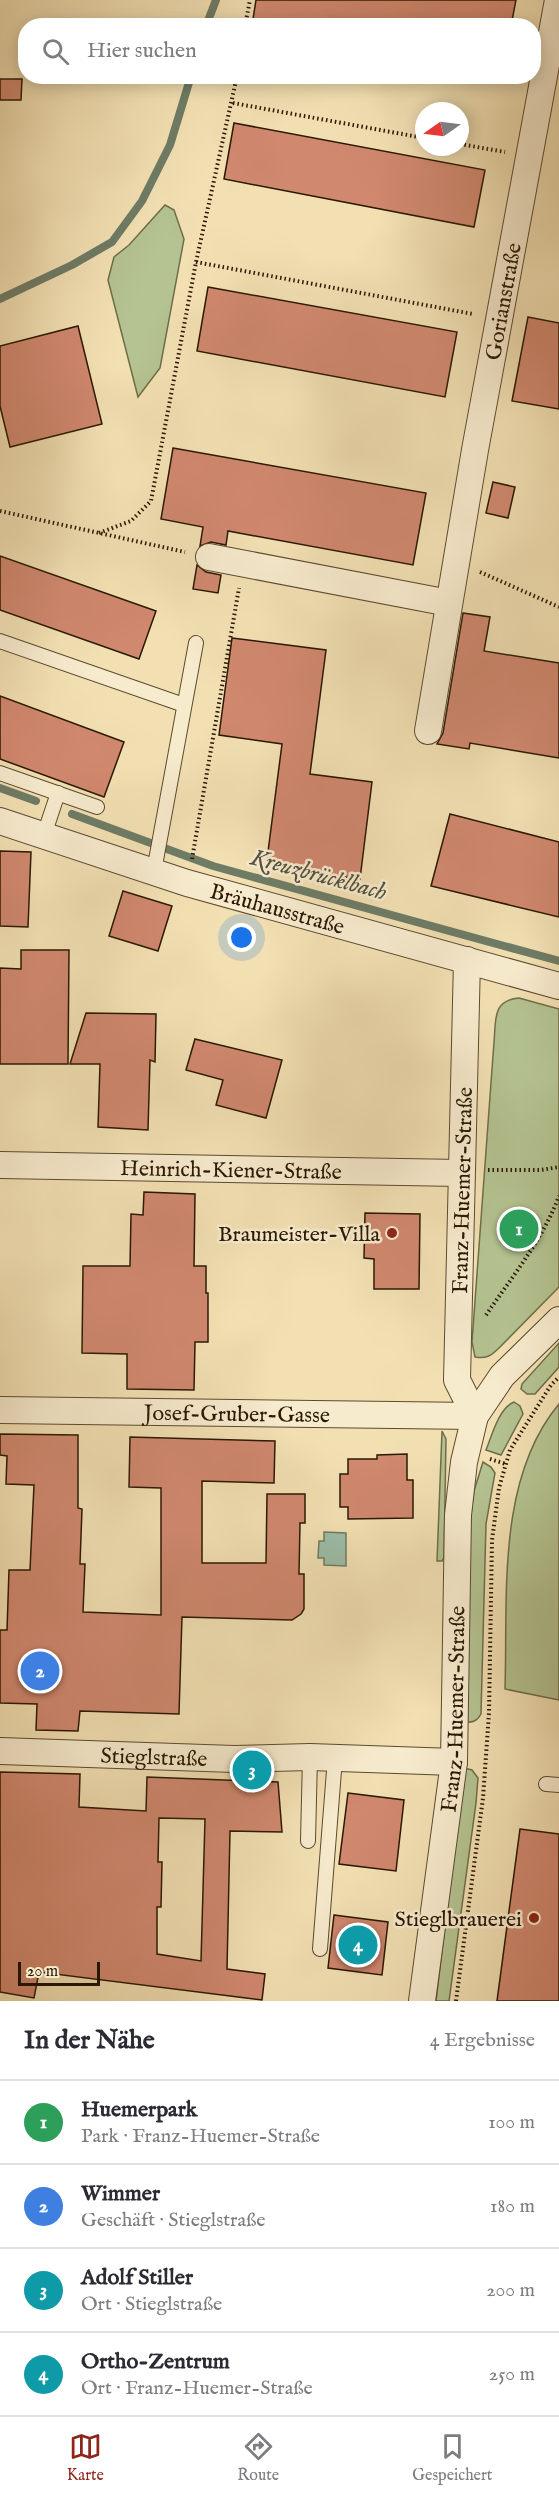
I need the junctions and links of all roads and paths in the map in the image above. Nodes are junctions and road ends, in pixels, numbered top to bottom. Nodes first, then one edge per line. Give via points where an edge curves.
1 (250, 0) edge
2 (558, 0) edge
3 (247, 18) edge
4 (556, 32) edge
5 (236, 84) edge
6 (233, 103) junction
7 (415, 136) edge
8 (469, 146) edge
9 (530, 157) junction
10 (196, 262) junction
11 (500, 319) junction
12 (0, 511) edge
13 (99, 533) junction
14 (209, 557) joint
15 (456, 561) junction
16 (243, 564) junction
17 (449, 603) junction
18 (559, 607) edge
19 (0, 641) edge
20 (196, 643) dead end
21 (184, 705) junction
22 (428, 732) dead end
23 (0, 773) edge
24 (58, 794) junction
25 (97, 807) dead end
26 (0, 820) edge
27 (44, 835) junction
28 (194, 852) dead end
29 (157, 855) junction
30 (467, 960) junction
31 (559, 986) edge
32 (0, 1165) edge
33 (559, 1167) edge
34 (472, 1172) junction
35 (559, 1196) edge
36 (482, 1320) dead end
37 (559, 1320) edge
38 (559, 1377) edge
39 (0, 1410) edge
40 (475, 1416) junction
41 (488, 1458) dead end
42 (506, 1464) junction
43 (0, 1751) edge
44 (310, 1756) junction
45 (335, 1758) junction
46 (454, 1762) junction
47 (308, 1841) dead end
48 (320, 1949) dead end
49 (422, 2001) edge
50 (456, 2001) edge

1 - 3 path
2 - 4 street, Gorianstraße
4 - 9 street, Gorianstraße
5 - 6 path
6 - 7 path
6 - 10 path
8 - 9 path
9 - 11 street, Gorianstraße
10 - 11 path
10 - 13 path via 151,501 131,521
11 - 15 street, Gorianstraße
12 - 13 path
13 - 14 path
14 - 16 street
15 - 17 street, Gorianstraße
15 - 18 path
16 - 17 street
16 - 28 path
17 - 22 street, Gorianstraße
19 - 21 lane
20 - 21 lane
21 - 29 lane
23 - 24 lane
24 - 25 lane
24 - 27 lane
26 - 27 street, Bräuhausstraße
27 - 29 street, Bräuhausstraße
29 - 30 street, Bräuhausstraße via 187,883
30 - 31 street, Bräuhausstraße
30 - 34 street, Franz-Huemer-Straße
32 - 34 street, Heinrich-Kiener-Straße
33 - 34 path
34 - 40 street, Franz-Huemer-Straße via 457,1380
35 - 36 path via 532,1249
37 - 40 street, Franz-Huemer-Straße via 502,1376
38 - 42 path via 510,1450
39 - 40 street, Josef-Gruber-Gasse
40 - 46 street, Franz-Huemer-Straße via 464,1462 458,1515
41 - 42 path
42 - 50 path via 492,1540 489,1713 483,1798
43 - 44 street, Stieglstraße via 234,1759
44 - 45 street, Stieglstraße
44 - 47 lane
45 - 46 street, Stieglstraße
45 - 48 lane
46 - 49 street, Franz-Huemer-Straße

